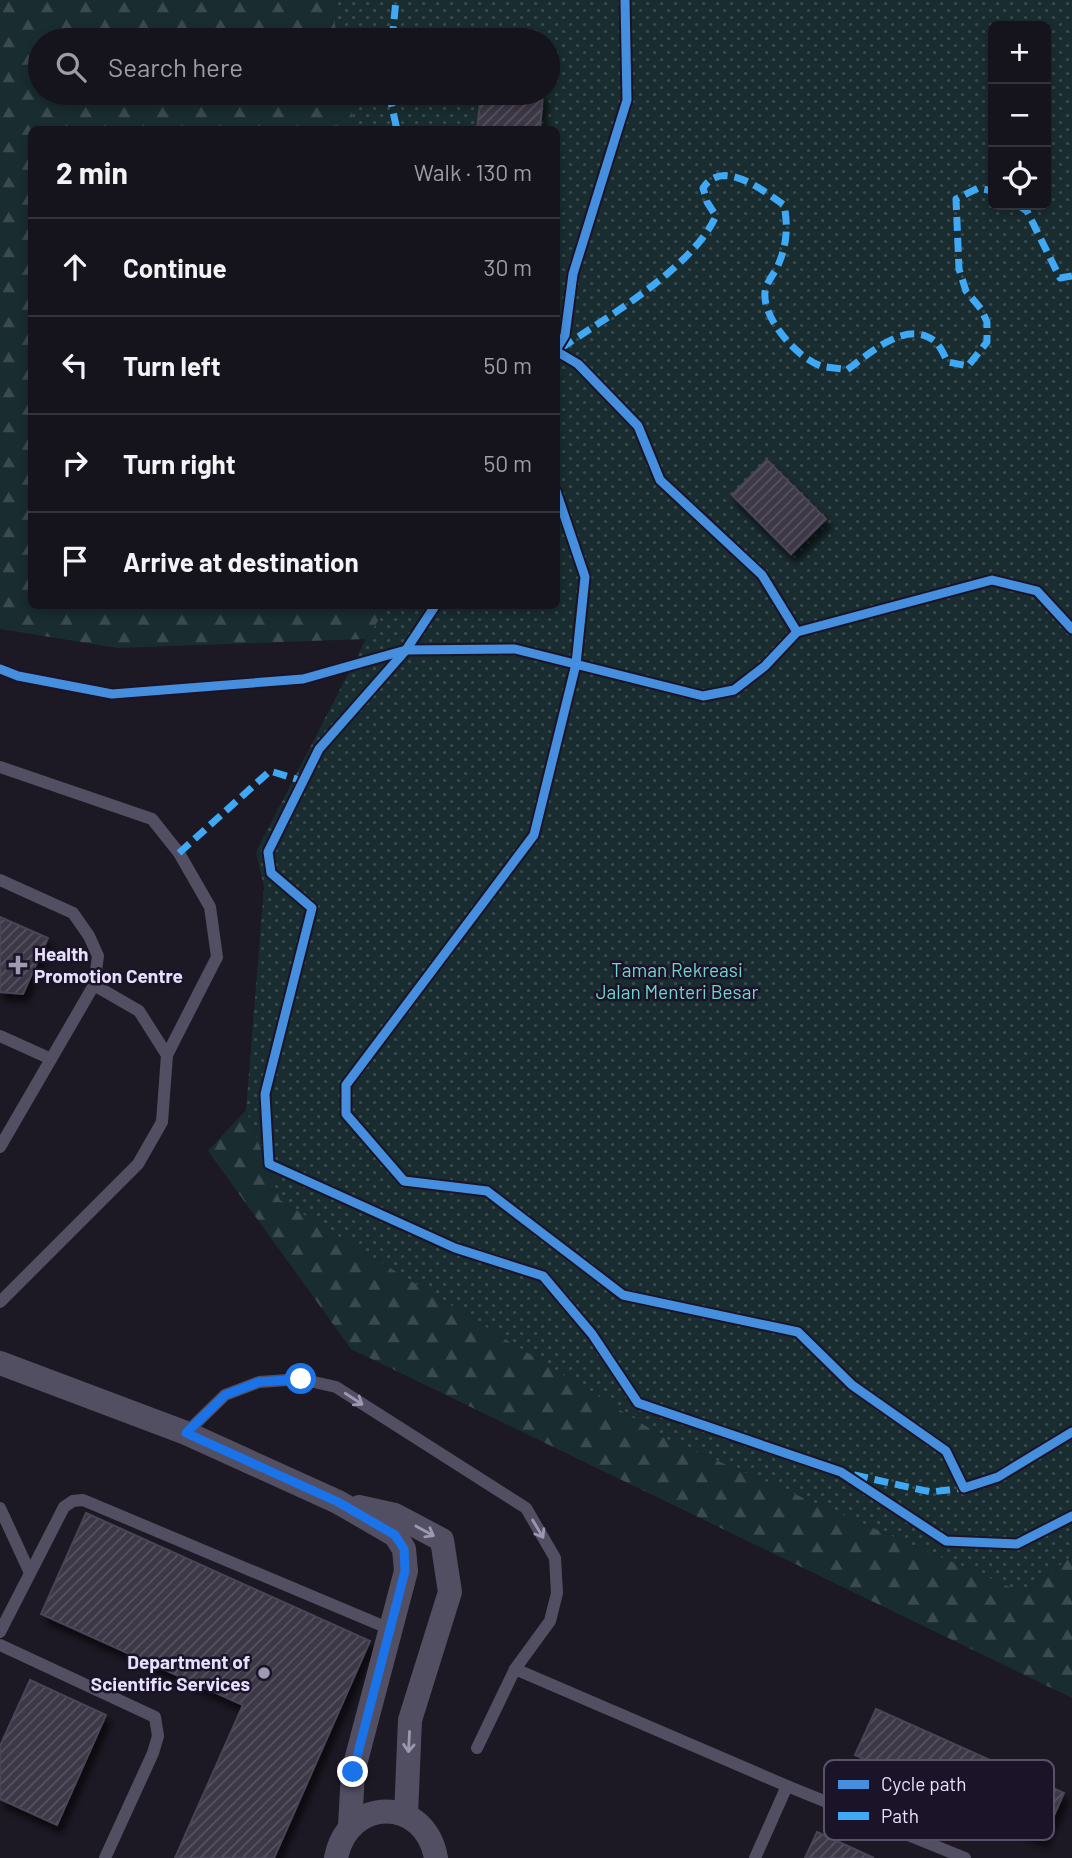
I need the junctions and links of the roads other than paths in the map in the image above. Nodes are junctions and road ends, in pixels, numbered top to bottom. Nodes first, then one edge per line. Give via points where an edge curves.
1 (0, 767) edge
2 (0, 880) edge
3 (94, 985) junction
4 (0, 1036) edge
5 (167, 1055) junction
6 (51, 1059) junction
7 (0, 1147) edge
8 (0, 1302) edge
9 (0, 1363) edge
10 (186, 1433) junction
11 (338, 1502) junction
12 (0, 1508) edge
13 (30, 1573) junction
14 (390, 1629) junction
15 (0, 1632) edge
16 (0, 1645) edge
17 (515, 1669) junction
18 (477, 1748) dead end
19 (787, 1787) junction
20 (824, 1802) edge
21 (405, 1815) junction
22 (350, 1826) junction
23 (920, 1840) edge
24 (440, 1853) edge
25 (105, 1858) edge
26 (336, 1858) edge
27 (755, 1858) edge
28 (965, 1858) edge

1 - 5 lane via 152,819 198,886 210,907 217,957
2 - 3 lane via 73,913 98,956
3 - 5 lane via 139,1011
3 - 6 lane
4 - 6 lane
5 - 8 lane via 162,1122 138,1164
6 - 7 lane
9 - 10 street
10 - 11 street
10 -> 17 lane via 225,1395 259,1382 301,1379 335,1387 526,1508 555,1558 557,1593 550,1621
11 - 14 street via 395,1535 404,1549 405,1571
11 -> 21 street via 395,1515 442,1540 450,1592 410,1720
12 - 13 lane
13 - 14 lane via 64,1507 83,1500
13 - 15 lane
14 - 22 street via 353,1772
16 - 25 lane via 155,1717 158,1736 153,1753
17 - 18 lane
17 - 19 lane
19 - 20 lane
19 - 27 lane
21 - 22 street via 387,1811 367,1815
21 - 24 street via 422,1826
22 - 26 street via 339,1842
23 - 28 lane

